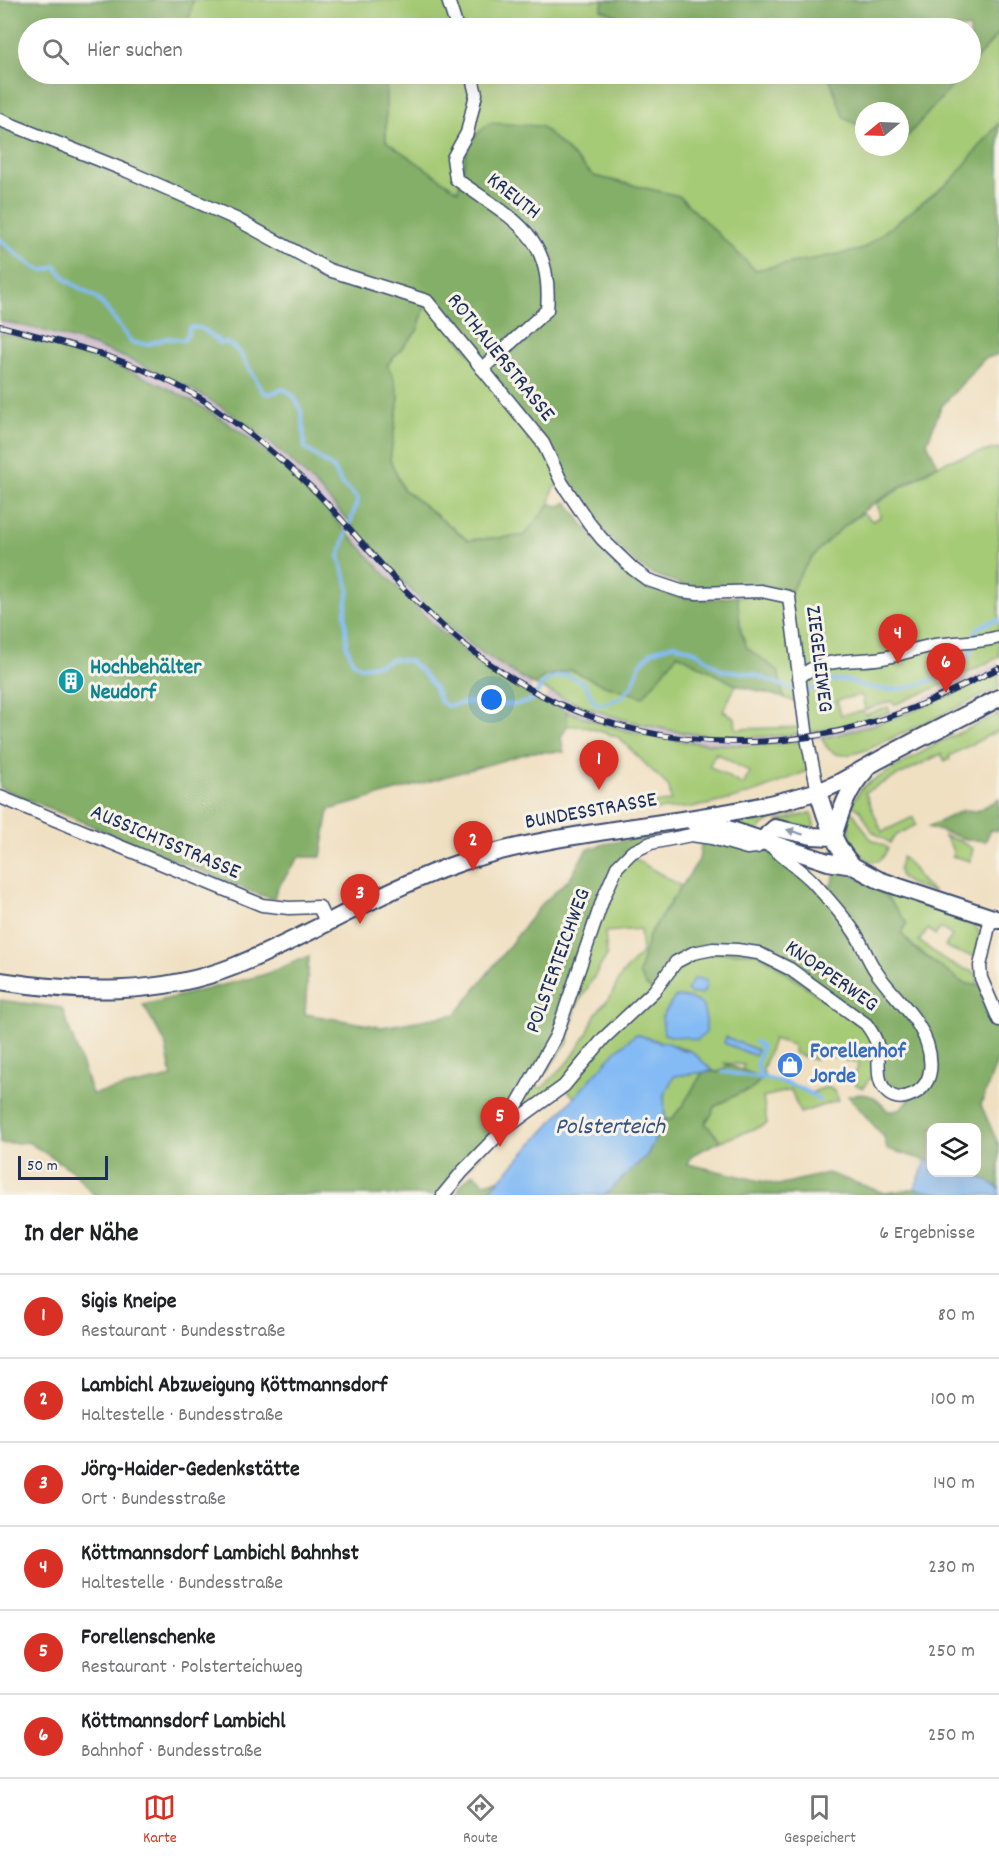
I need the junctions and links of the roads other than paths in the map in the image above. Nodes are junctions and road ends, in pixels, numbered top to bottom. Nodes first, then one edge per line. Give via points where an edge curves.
1 (448, 0) edge
2 (454, 18) edge
3 (474, 84) edge
4 (0, 120) edge
5 (482, 369) junction
6 (789, 597) joint
7 (999, 637) edge
8 (799, 678) junction
9 (999, 698) edge
10 (885, 756) junction
11 (818, 792) junction
12 (0, 797) edge
13 (671, 822) junction
14 (833, 837) junction
15 (766, 842) junction
16 (853, 866) junction
17 (323, 914) junction
18 (995, 919) edge
19 (0, 981) edge
20 (999, 1020) edge
21 (502, 1131) junction
22 (443, 1195) edge

1 - 2 street
3 - 5 street, KREUTH via 476,94 467,133 453,158 456,179 505,212 532,237 546,266 548,293 547,310
4 - 5 street, ROTHAUERSTRASSE via 236,219 329,270 427,301
5 - 6 street, ROTHAUERSTRASSE via 543,443 562,483 589,523 633,569 681,591 761,591
6 - 8 street, ZIEGELEIWEG
7 - 8 street via 929,646 867,661 825,663
8 - 11 street, ZIEGELEIWEG
9 - 10 main road, BUNDESSTRASSE
10 - 11 main road, BUNDESSTRASSE
10 - 14 main road via 852,787
11 - 13 main road, BUNDESSTRASSE
11 - 14 main road
12 - 17 street, AUSSICHTSSTRASSE via 262,905
13 - 15 main road via 710,824
13 - 17 main road, BUNDESSTRASSE via 544,842 462,862
14 -> 15 main road via 775,828
14 - 16 main road
15 - 16 main road
15 - 21 street, POLSTERTEICHWEG via 747,848 702,836 667,839 632,852 617,867 556,1036
15 - 21 street, KNOPPERWEG via 813,881 855,933 875,970 918,1024 926,1041 931,1071 922,1089 903,1098 886,1092 879,1071 878,1046 866,1024 790,969 758,954 712,949 676,962 654,991 604,1038 564,1086
16 - 18 main road via 879,880
17 - 19 main road, BUNDESSTRASSE via 292,939 233,967 197,978 117,990 74,990
18 - 20 street via 980,966 981,978
21 - 22 street, POLSTERTEICHWEG

